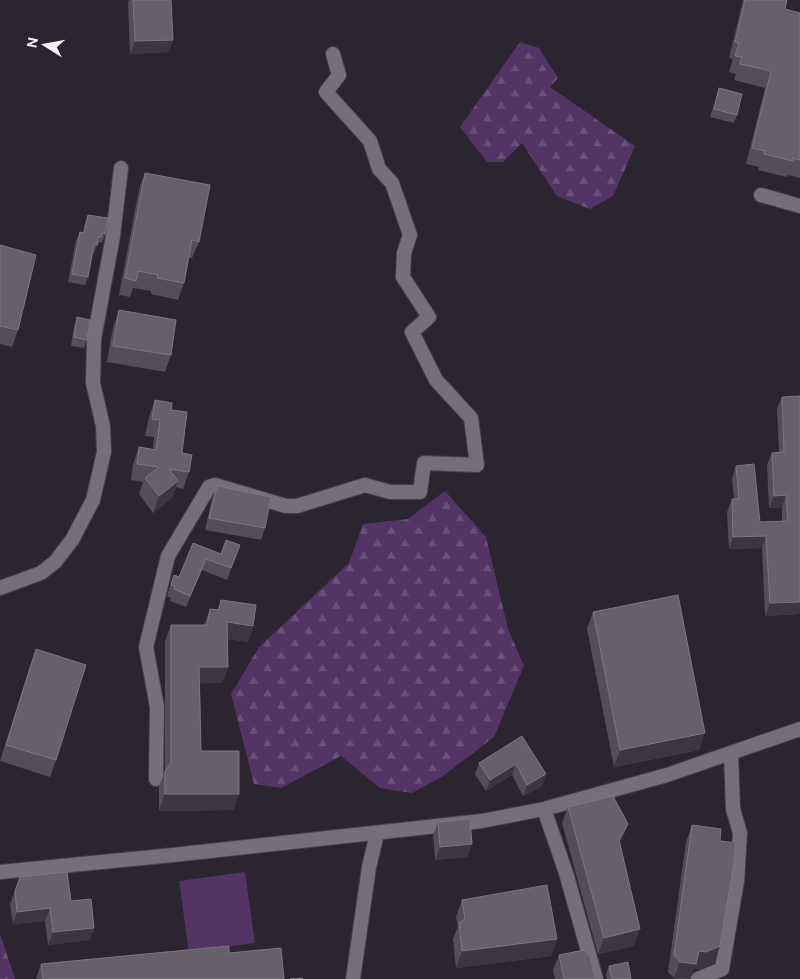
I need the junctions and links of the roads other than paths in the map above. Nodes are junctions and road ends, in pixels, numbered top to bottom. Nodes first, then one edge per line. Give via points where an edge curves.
1 (333, 54) dead end
2 (121, 168) dead end
3 (761, 195) dead end
4 (800, 206) edge
5 (0, 588) edge
6 (800, 729) edge
7 (731, 754) junction
8 (156, 779) dead end
9 (544, 809) junction
10 (377, 834) junction
11 (0, 872) edge
12 (353, 979) edge
13 (596, 979) edge
14 (698, 979) edge

1 - 8 street via 339,75 326,92 370,141 379,169 392,183 410,236 404,253 403,277 429,317 412,332 436,380 471,418 477,465 424,463 420,492 390,492 365,485 297,506 286,506 215,485 208,487 168,556 146,647 157,707
2 - 5 street via 114,236 94,340 93,383 104,452 93,500 72,540 54,562 41,573
3 - 4 street
6 - 7 street
7 - 9 street via 667,776
7 - 14 street via 733,810 740,833 737,881 722,969
9 - 10 street via 482,821
9 - 13 street
10 - 11 street
10 - 12 street via 369,867

